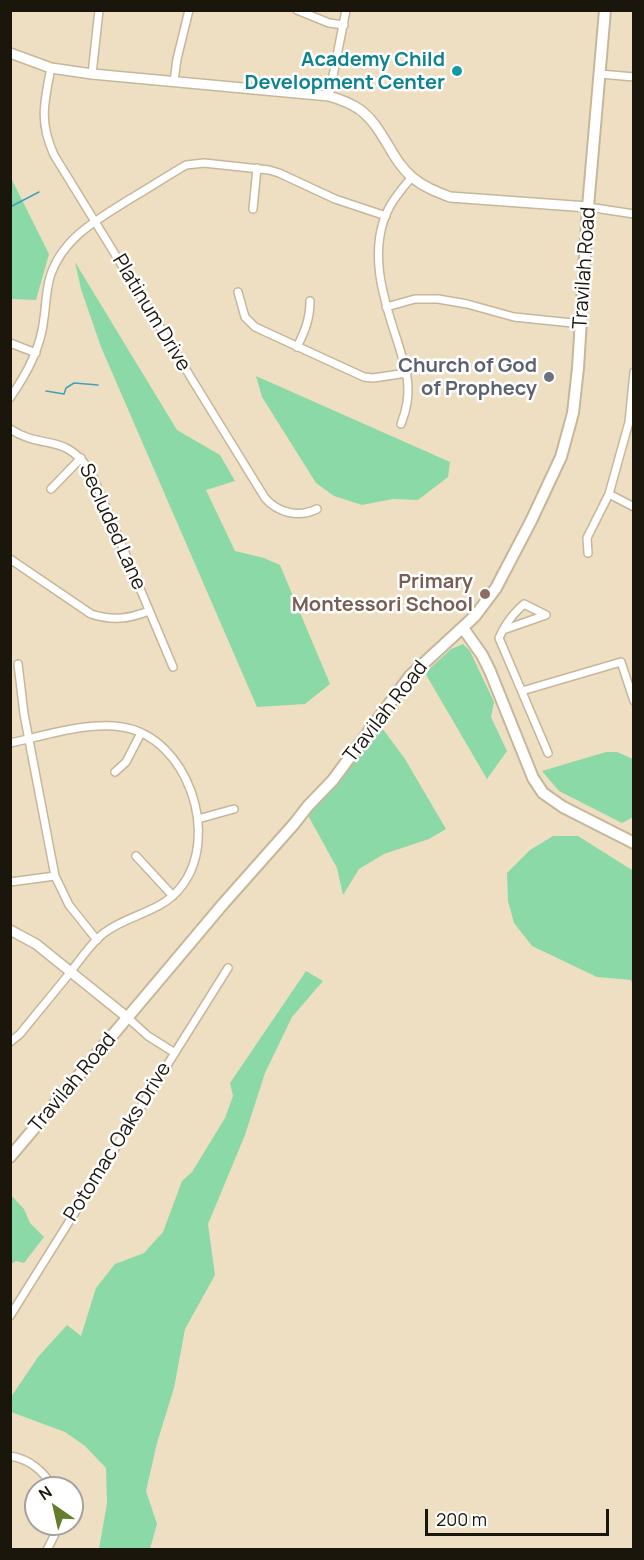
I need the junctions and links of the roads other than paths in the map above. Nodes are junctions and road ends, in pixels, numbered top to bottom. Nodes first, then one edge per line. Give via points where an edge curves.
1 (99, 10) edge
2 (189, 10) edge
3 (297, 10) edge
4 (346, 10) edge
5 (605, 10) edge
6 (344, 25) junction
7 (10, 53) edge
8 (51, 68) junction
9 (92, 74) junction
10 (600, 74) junction
11 (633, 76) edge
12 (174, 81) junction
13 (329, 96) junction
14 (256, 168) junction
15 (412, 177) junction
16 (588, 207) junction
17 (253, 209) dead end
18 (633, 214) edge
19 (386, 216) junction
20 (95, 221) junction
21 (238, 292) dead end
22 (310, 301) dead end
23 (386, 307) junction
24 (582, 324) junction
25 (10, 343) edge
26 (297, 347) junction
27 (36, 352) junction
28 (633, 372) edge
29 (407, 373) junction
30 (10, 398) edge
31 (632, 423) edge
32 (401, 424) dead end
33 (10, 429) edge
34 (81, 458) junction
35 (51, 489) dead end
36 (609, 494) junction
37 (633, 507) edge
38 (317, 509) dead end
39 (588, 553) dead end
40 (10, 559) edge
41 (149, 610) junction
42 (463, 628) junction
43 (503, 630) junction
44 (18, 664) dead end
45 (173, 668) dead end
46 (522, 691) junction
47 (633, 701) edge
48 (141, 733) junction
49 (30, 740) junction
50 (10, 744) edge
51 (548, 753) dead end
52 (114, 772) dead end
53 (234, 809) dead end
54 (198, 819) junction
55 (633, 843) edge
56 (136, 856) dead end
57 (56, 876) junction
58 (10, 882) edge
59 (173, 896) junction
60 (10, 930) edge
61 (97, 940) junction
62 (228, 968) dead end
63 (70, 972) junction
64 (128, 1018) junction
65 (10, 1042) edge
66 (174, 1053) junction
67 (10, 1157) edge
68 (10, 1316) edge
69 (10, 1456) edge
70 (45, 1476) edge
71 (54, 1536) edge
72 (47, 1550) edge

1 - 9 street
2 - 12 street
3 - 6 street
4 - 6 street
5 - 10 main road, Travilah Road
6 - 13 street
7 - 8 street
8 - 9 street
8 - 20 street, Platinum Drive via 43,108 47,138
9 - 12 street
10 - 11 street
10 - 16 main road, Travilah Road
12 - 13 street
13 - 15 street via 350,104 371,119
14 - 17 street
14 - 19 street via 279,173 335,199
14 - 20 street via 186,165
15 - 16 street via 450,197
15 - 19 street
16 - 18 street
16 - 24 main road, Travilah Road
19 - 23 street via 379,272
20 - 27 street via 70,242 50,275
20 - 38 street, Platinum Drive via 265,498 285,512
21 - 26 street via 249,323
22 - 26 street via 310,316
23 - 24 street via 438,298 514,317
23 - 29 street
24 - 42 main road, Travilah Road via 573,413 561,456 496,588
25 - 27 street
26 - 29 street via 364,377
27 - 30 street
28 - 31 street
29 - 32 street via 409,402
31 - 36 street
33 - 34 street, Secluded Lane via 26,438 62,445
34 - 35 street
34 - 41 street, Secluded Lane via 91,472
36 - 37 street
36 - 39 street via 587,538
40 - 41 street via 91,614 121,619
41 - 45 street, Secluded Lane
42 - 55 main road via 490,671 538,788 563,807
42 - 64 main road, Travilah Road via 410,676 333,780
43 - 43 street via 525,622 546,615 524,604 508,618
43 - 46 street via 499,638
44 - 49 street
46 - 47 street via 621,662
46 - 51 street
48 - 49 street via 104,725
48 - 52 street via 126,762
48 - 54 street via 164,748 177,763
49 - 50 street
49 - 57 street
53 - 54 street
54 - 59 street via 196,858 189,876
56 - 59 street
57 - 58 street
57 - 61 street via 69,905
59 - 61 street
60 - 63 street via 36,944
61 - 63 street
62 - 66 street, Potomac Oaks Drive
63 - 64 street
63 - 65 street
64 - 66 street
64 - 67 main road, Travilah Road
66 - 68 street, Potomac Oaks Drive
69 - 70 street via 18,1457
71 - 72 street

